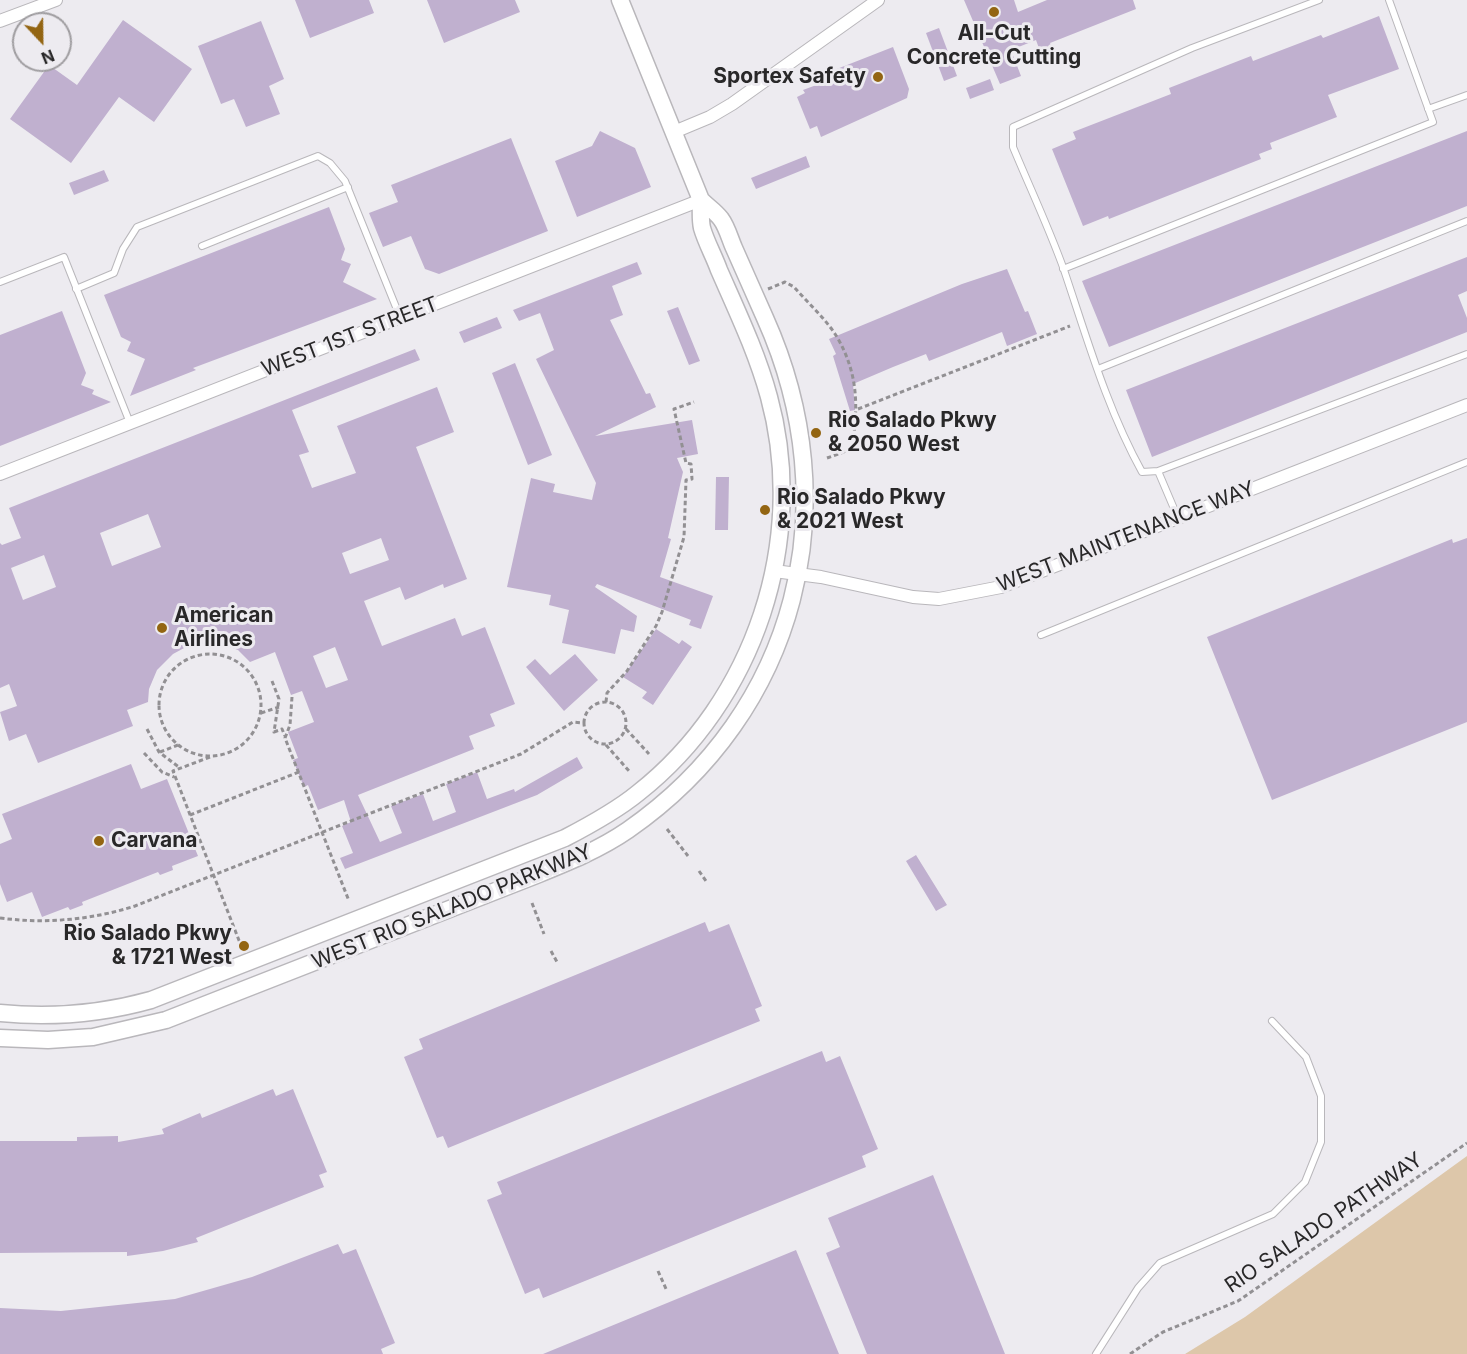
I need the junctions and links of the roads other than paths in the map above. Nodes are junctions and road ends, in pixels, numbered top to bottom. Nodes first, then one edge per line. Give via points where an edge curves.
1 (56, 0) edge
2 (620, 0) edge
3 (878, 0) edge
4 (1319, 0) edge
5 (1389, 0) edge
6 (0, 21) edge
7 (1467, 95) edge
8 (1428, 109) junction
9 (674, 132) junction
10 (348, 187) junction
11 (701, 200) junction
12 (1467, 221) edge
13 (202, 246) dead end
14 (1064, 269) junction
15 (0, 282) edge
16 (76, 289) junction
17 (400, 318) junction
18 (1467, 354) edge
19 (1098, 369) junction
20 (1467, 405) edge
21 (130, 423) junction
22 (1467, 462) edge
23 (1158, 471) junction
24 (0, 474) edge
25 (1178, 518) junction
26 (774, 571) junction
27 (798, 576) junction
28 (1041, 635) dead end
29 (0, 1013) edge
30 (1272, 1021) dead end
31 (0, 1038) edge
32 (1096, 1354) edge

1 - 6 street
2 - 9 main road
3 - 9 street via 732,104
4 - 14 lane via 1192,48 1014,127 1012,147
5 - 8 lane
7 - 8 lane
8 - 14 lane via 1432,122
9 - 11 main road
10 - 13 lane
10 - 16 lane via 330,163 318,156 137,227 114,273
10 - 17 lane
11 - 17 street, WEST 1ST STREET
11 - 26 main road, WEST RIO SALADO PARKWAY via 702,227 762,373 775,423 783,490
11 - 27 main road, WEST RIO SALADO PARKWAY via 721,218 790,382 805,468
12 - 19 lane
14 - 19 lane
15 - 16 lane via 64,257
16 - 21 lane
17 - 21 street, WEST 1ST STREET
18 - 23 lane
19 - 23 lane via 1124,439 1142,472
20 - 25 street, WEST MAINTENANCE WAY
21 - 24 street, WEST 1ST STREET
22 - 28 lane
23 - 25 lane
25 - 27 street, WEST MAINTENANCE WAY via 1001,587 973,594 939,599 913,597 821,577
26 - 27 street, WEST MAINTENANCE WAY
26 - 29 main road, WEST RIO SALADO PARKWAY via 755,637 714,710 653,780 585,828 546,847 151,1000 88,1013
27 - 31 main road, WEST RIO SALADO PARKWAY via 783,633 770,663 727,735 668,798 619,835 576,859 166,1020 93,1037
30 - 32 lane via 1306,1057 1321,1096 1321,1142 1305,1182 1273,1214 1160,1263 1138,1288

